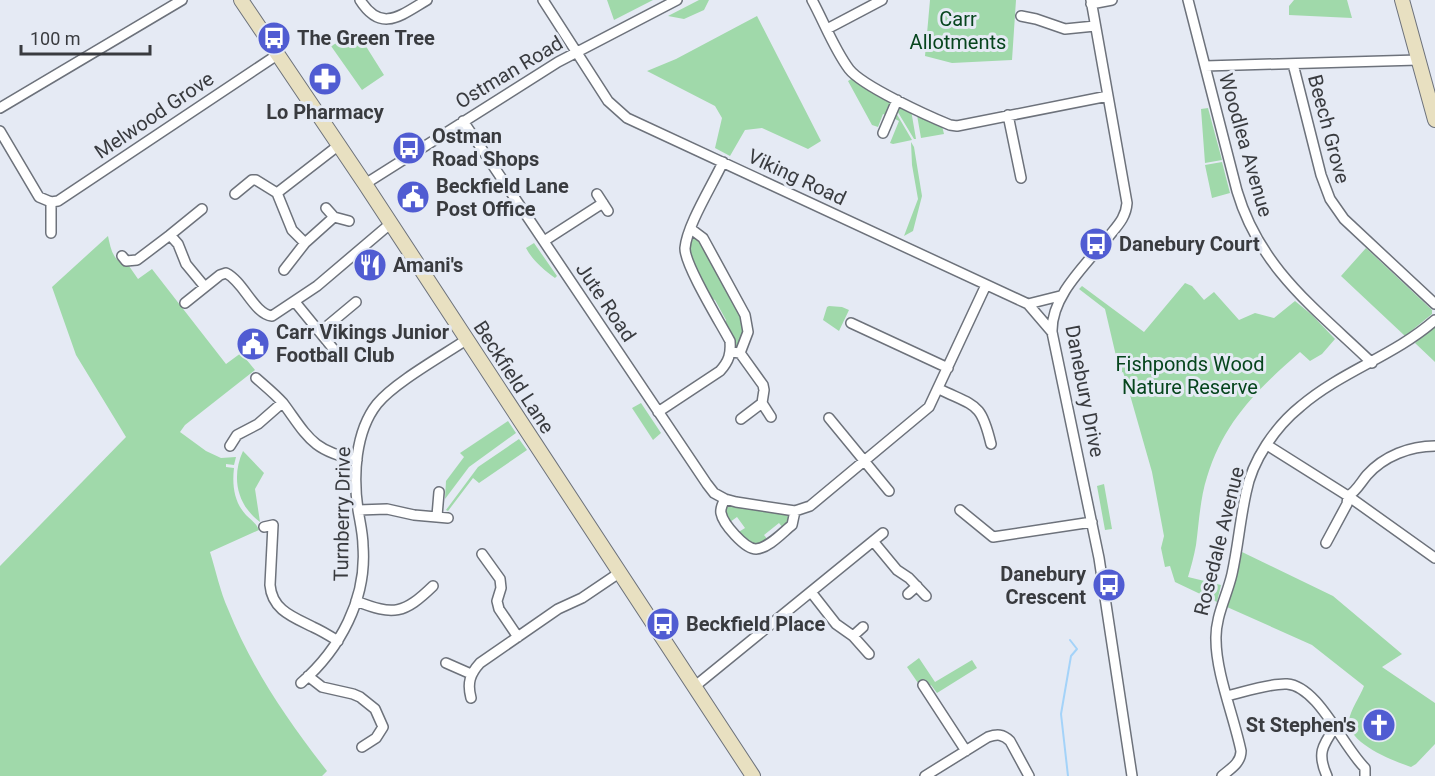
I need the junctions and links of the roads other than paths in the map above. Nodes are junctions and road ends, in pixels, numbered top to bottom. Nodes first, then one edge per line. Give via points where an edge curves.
1 (182, 0) edge
2 (360, 0) edge
3 (427, 0) edge
4 (543, 0) edge
5 (677, 0) edge
6 (812, 0) edge
7 (882, 0) edge
8 (1112, 0) edge
9 (1188, 0) edge
10 (1402, 0) edge
11 (247, 2) edge
12 (1091, 2) edge
13 (1021, 16) dead end
14 (1095, 26) junction
15 (827, 29) junction
16 (576, 52) junction
17 (277, 55) junction
18 (1418, 60) junction
19 (1293, 64) junction
20 (1205, 66) junction
21 (1108, 96) junction
22 (897, 99) junction
23 (0, 108) edge
24 (1008, 115) junction
25 (1435, 120) edge
26 (464, 121) junction
27 (0, 131) edge
28 (883, 133) dead end
29 (339, 145) junction
30 (723, 162) junction
31 (249, 170) dead end
32 (1021, 178) dead end
33 (252, 180) junction
34 (365, 184) junction
35 (277, 193) junction
36 (235, 194) dead end
37 (51, 202) junction
38 (602, 203) dead end
39 (326, 208) dead end
40 (202, 209) dead end
41 (334, 217) junction
42 (349, 220) dead end
43 (390, 224) junction
44 (691, 229) junction
45 (51, 233) dead end
46 (170, 235) junction
47 (544, 241) junction
48 (305, 243) junction
49 (122, 256) dead end
50 (284, 270) dead end
51 (986, 285) junction
52 (205, 287) junction
53 (1060, 296) junction
54 (295, 302) junction
55 (356, 302) dead end
56 (185, 303) dead end
57 (1028, 304) junction
58 (1435, 304) edge
59 (1435, 320) edge
60 (851, 323) dead end
61 (320, 332) junction
62 (1052, 332) junction
63 (466, 340) junction
64 (735, 353) junction
65 (340, 357) dead end
66 (1372, 363) junction
67 (948, 368) junction
68 (256, 378) dead end
69 (939, 389) junction
70 (282, 403) junction
71 (762, 403) junction
72 (658, 412) junction
73 (771, 417) dead end
74 (829, 418) dead end
75 (741, 419) dead end
76 (992, 444) dead end
77 (1267, 445) junction
78 (230, 446) dead end
79 (1435, 446) edge
80 (357, 460) junction
81 (864, 462) junction
82 (889, 491) dead end
83 (439, 492) dead end
84 (1348, 496) junction
85 (725, 499) junction
86 (358, 510) junction
87 (960, 510) dead end
88 (795, 511) junction
89 (437, 516) junction
90 (448, 518) dead end
91 (1092, 522) junction
92 (272, 526) dead end
93 (883, 533) dead end
94 (873, 541) junction
95 (1326, 543) dead end
96 (482, 554) dead end
97 (1435, 558) edge
98 (619, 573) junction
99 (433, 586) dead end
100 (917, 586) junction
101 (811, 592) junction
102 (908, 594) dead end
103 (926, 596) dead end
104 (356, 601) junction
105 (863, 627) dead end
106 (853, 636) junction
107 (518, 637) junction
108 (338, 641) junction
109 (869, 654) dead end
110 (446, 663) dead end
111 (471, 674) junction
112 (923, 685) dead end
113 (694, 687) junction
114 (1227, 696) junction
115 (471, 698) dead end
116 (1335, 727) junction
117 (362, 747) dead end
118 (966, 751) junction
119 (751, 775) edge
120 (926, 776) edge
121 (1029, 776) edge
122 (1132, 776) edge
123 (1222, 776) edge
124 (1327, 776) edge
125 (1365, 776) edge

1 - 23 street
2 - 3 street via 384,20
4 - 16 street, Viking Road
5 - 16 street, Ostman Road
6 - 15 street
7 - 15 street
8 - 12 street
9 - 20 street, Woodlea Avenue
10 - 18 street
11 - 17 street, Beckfield Lane
12 - 14 street, Danebury Drive
13 - 14 street via 1065,29
14 - 21 street, Danebury Drive
15 - 22 street via 853,74
16 - 26 street, Ostman Road
16 - 30 street, Viking Road via 621,114
17 - 29 street, Beckfield Lane
17 - 37 street, Melwood Grove via 65,197
18 - 19 street
18 - 25 street
19 - 20 street
19 - 58 street, Beech Grove via 1330,199 1344,219
20 - 66 street, Woodlea Avenue via 1253,235 1288,283
21 - 24 street
21 - 53 street, Danebury Drive via 1127,209
22 - 24 street via 950,125
22 - 28 street
24 - 32 street
26 - 34 street, Ostman Road
26 - 47 street, Jute Road
27 - 37 street via 39,197
29 - 34 street, Beckfield Lane
29 - 35 street
30 - 44 street
30 - 51 street, Viking Road
31 - 33 street
33 - 35 street
33 - 36 street
34 - 43 street, Beckfield Lane
35 - 48 street via 292,230
37 - 45 street
38 - 47 street
39 - 41 street
40 - 46 street
41 - 42 street
41 - 48 street
43 - 54 street
43 - 63 street, Beckfield Lane
44 - 64 street via 685,248 688,265
44 - 64 street via 703,238 745,315 748,332
46 - 49 street via 137,260 126,261
46 - 52 street
47 - 72 street, Jute Road
48 - 50 street
51 - 57 street, Viking Road
51 - 67 street
52 - 54 street via 226,273 266,316
52 - 56 street
53 - 57 street
53 - 62 street, Danebury Drive
54 - 61 street
55 - 61 street
57 - 62 street, Viking Road
59 - 66 street, Rosedale Avenue
60 - 67 street
61 - 65 street
62 - 91 street, Danebury Drive
63 - 80 street, Turnberry Drive via 393,389 376,405 362,432
63 - 98 street, Beckfield Lane
64 - 71 street via 763,385
64 - 72 street via 720,371
66 - 77 street, Rosedale Avenue via 1312,396
67 - 69 street
68 - 70 street
69 - 76 street via 979,410
69 - 81 street via 925,411
70 - 78 street via 258,424 237,435
70 - 80 street via 311,440 331,453
71 - 73 street
71 - 75 street
72 - 85 street, Jute Road via 707,484
74 - 81 street
77 - 84 street
77 - 114 street, Rosedale Avenue via 1246,491 1238,548 1216,628 1216,648
79 - 84 street via 1393,456 1370,472
80 - 86 street, Turnberry Drive
81 - 82 street
81 - 88 street via 810,506
83 - 89 street
84 - 95 street
84 - 97 street
85 - 88 street
85 - 88 street via 723,517 739,540 751,548 763,548 792,525
86 - 89 street via 387,509
86 - 104 street, Turnberry Drive via 364,548
87 - 91 street via 987,534 999,538
89 - 90 street
91 - 122 street, Danebury Drive
92 - 108 street via 273,598 285,614
93 - 94 street
94 - 100 street via 897,570
94 - 101 street
96 - 107 street via 500,579 499,609
98 - 107 street
98 - 113 street, Beckfield Lane
99 - 104 street via 421,592 416,603 399,610
100 - 102 street
100 - 103 street
101 - 106 street via 836,624
101 - 113 street
104 - 108 street, Turnberry Drive
105 - 106 street
106 - 109 street
107 - 111 street via 480,663
108 - 117 street, Turnberry Drive via 304,679 353,694 375,709 386,728
110 - 111 street
111 - 115 street
112 - 118 street
113 - 119 street, Beckfield Lane
114 - 116 street via 1282,684 1296,686 1309,694
114 - 123 street, Rosedale Avenue via 1241,758
116 - 124 street via 1321,754
116 - 125 street via 1365,768
118 - 120 street
118 - 121 street via 988,737 1005,737

